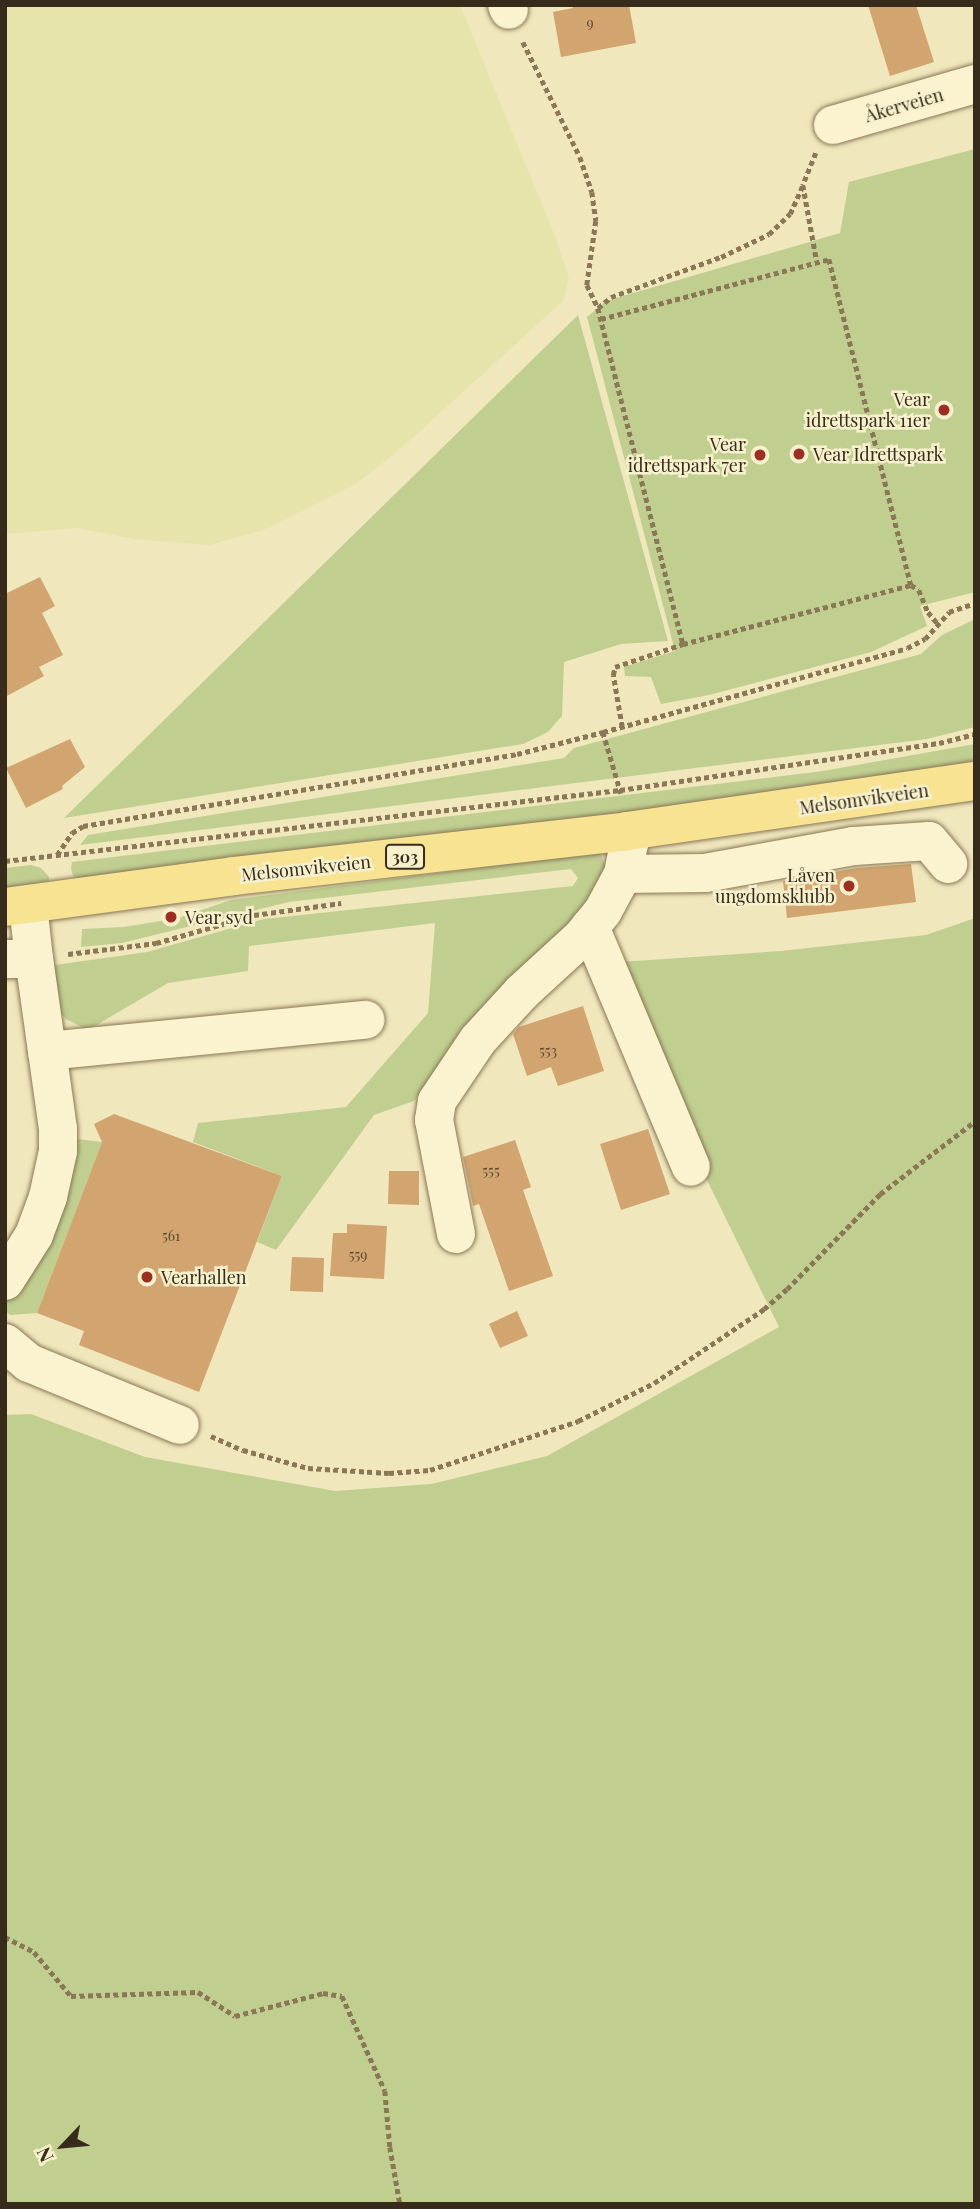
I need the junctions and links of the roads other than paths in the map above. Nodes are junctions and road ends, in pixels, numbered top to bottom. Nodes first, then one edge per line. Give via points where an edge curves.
1 (975, 84) edge
2 (833, 125) road end
3 (975, 780) edge
4 (627, 831) junction
5 (948, 864) dead end
6 (623, 874) junction
7 (17, 906) edge
8 (590, 927) junction
9 (20, 959) edge
10 (365, 1020) dead end
11 (47, 1051) junction
12 (691, 1167) dead end
13 (456, 1234) dead end
14 (5, 1281) edge
15 (5, 1343) edge
16 (180, 1425) road end

1 - 2 street, Åkerveien
3 - 4 main road, Melsomvikveien / 303
4 - 6 street
4 - 7 main road, Melsomvikveien / 303
5 - 6 street via 929,841 854,846 705,873
6 - 8 street
7 - 9 street, Melsomvikveien
8 - 12 street
8 - 13 street via 478,1040 437,1101 433,1120
9 - 11 street, Melsomvikveien
10 - 11 street
11 - 14 street, Melsomvikveien via 58,1151 34,1236
15 - 16 street via 29,1363

